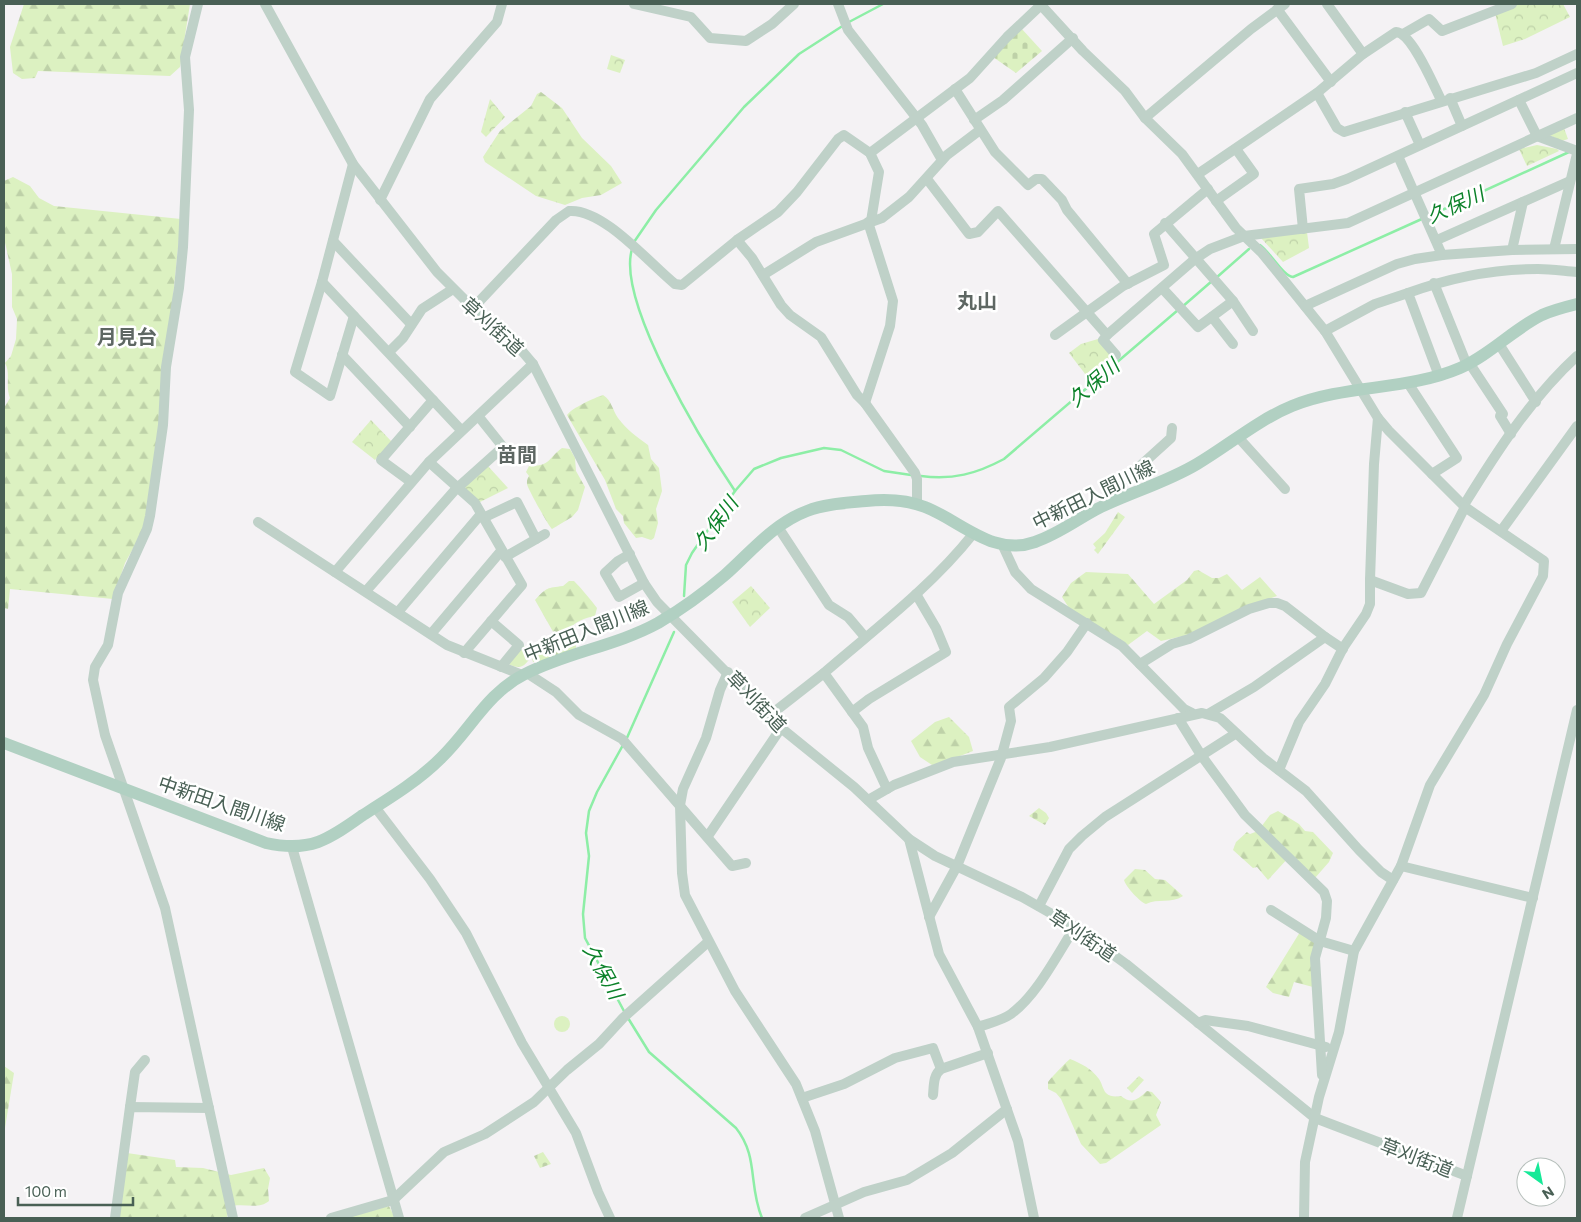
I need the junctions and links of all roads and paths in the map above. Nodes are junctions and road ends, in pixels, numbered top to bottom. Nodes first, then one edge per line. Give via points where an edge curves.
1 (198, 4) edge
2 (265, 4) edge
3 (502, 4) edge
4 (634, 4) edge
5 (794, 4) edge
6 (838, 4) edge
7 (1041, 4) edge
8 (1327, 4) edge
9 (1512, 4) edge
10 (1281, 7) edge
11 (1403, 34) junction
12 (1073, 38) junction
13 (1364, 54) junction
14 (1577, 54) edge
15 (1577, 73) edge
16 (1331, 82) junction
17 (955, 89) junction
18 (1317, 93) junction
19 (1446, 99) junction
20 (1519, 100) junction
21 (1405, 112) junction
22 (1145, 118) junction
23 (1577, 118) edge
24 (918, 119) junction
25 (974, 120) junction
26 (1462, 126) junction
27 (980, 130) junction
28 (1537, 136) junction
29 (1420, 145) junction
30 (1236, 149) junction
31 (1575, 151) edge
32 (870, 153) junction
33 (1398, 156) junction
34 (942, 160) junction
35 (353, 164) junction
36 (1198, 174) junction
37 (927, 179) junction
38 (1570, 181) junction
39 (1208, 189) junction
40 (1414, 192) junction
41 (380, 200) junction
42 (1216, 201) junction
43 (1523, 202) junction
44 (869, 222) junction
45 (1165, 223) junction
46 (1304, 229) junction
47 (1244, 236) junction
48 (737, 240) junction
49 (1437, 240) junction
50 (333, 241) junction
51 (1554, 248) junction
52 (1577, 249) edge
53 (1512, 250) junction
54 (1442, 255) junction
55 (1195, 259) junction
56 (1577, 272) edge
57 (763, 275) junction
58 (322, 282) junction
59 (1434, 283) junction
60 (1128, 284) junction
61 (1162, 288) junction
62 (453, 289) junction
63 (1408, 293) junction
64 (1233, 301) junction
65 (1577, 304) edge
66 (1305, 306) junction
67 (473, 308) junction
68 (1086, 312) junction
69 (354, 316) junction
70 (1212, 317) junction
71 (411, 324) junction
72 (1253, 331) dead end
73 (1325, 331) junction
74 (1055, 335) dead end
75 (1107, 335) junction
76 (1233, 344) dead end
77 (1499, 344) junction
78 (389, 352) junction
79 (342, 355) junction
80 (1116, 355) dead end
81 (1577, 356) edge
82 (533, 364) junction
83 (1468, 364) junction
84 (1439, 376) junction
85 (1408, 383) junction
86 (1363, 391) junction
87 (433, 400) junction
88 (1536, 402) junction
89 (866, 403) junction
90 (478, 417) junction
91 (1378, 418) junction
92 (410, 427) junction
93 (1172, 428) dead end
94 (1577, 428) edge
95 (461, 430) junction
96 (1511, 434) junction
97 (1238, 437) junction
98 (429, 462) junction
99 (1432, 474) junction
100 (411, 482) junction
101 (458, 487) junction
102 (1285, 489) dead end
103 (917, 505) junction
104 (1103, 506) junction
105 (1465, 506) junction
106 (482, 516) junction
107 (258, 522) dead end
108 (778, 527) junction
109 (1501, 530) junction
110 (972, 534) junction
111 (1002, 544) junction
112 (503, 554) junction
113 (630, 554) junction
114 (335, 572) junction
115 (1370, 580) junction
116 (644, 583) junction
117 (366, 591) junction
118 (916, 594) junction
119 (398, 612) junction
120 (672, 614) junction
121 (491, 622) junction
122 (1087, 623) junction
123 (431, 634) junction
124 (865, 637) junction
125 (1325, 637) junction
126 (1343, 649) junction
127 (464, 653) junction
128 (1140, 664) junction
129 (501, 666) junction
130 (728, 672) junction
131 (824, 673) junction
132 (525, 674) junction
133 (1577, 710) edge
134 (852, 712) junction
135 (1192, 713) junction
136 (1208, 714) junction
137 (769, 716) junction
138 (1178, 718) junction
139 (781, 728) junction
140 (1235, 734) junction
141 (4, 743) edge
142 (1002, 754) junction
143 (1201, 755) junction
144 (1279, 770) junction
145 (124, 788) junction
146 (887, 789) junction
147 (868, 800) junction
148 (680, 805) junction
149 (375, 807) junction
150 (708, 836) junction
151 (909, 839) junction
152 (292, 847) junction
153 (746, 863) dead end
154 (957, 866) junction
155 (1401, 866) junction
156 (1393, 880) junction
157 (1532, 898) junction
158 (1039, 906) junction
159 (1271, 910) dead end
160 (929, 917) junction
161 (1074, 927) junction
162 (1320, 941) junction
163 (708, 942) junction
164 (1354, 951) junction
165 (1198, 1023) junction
166 (978, 1027) junction
167 (1322, 1046) junction
168 (1334, 1051) junction
169 (988, 1053) junction
170 (145, 1060) dead end
171 (941, 1069) junction
172 (1324, 1079) junction
173 (550, 1088) junction
174 (933, 1095) dead end
175 (802, 1098) junction
176 (130, 1108) junction
177 (209, 1108) junction
178 (1007, 1109) junction
179 (1315, 1118) junction
180 (1466, 1176) junction
181 (393, 1200) junction
182 (835, 1203) junction
183 (115, 1218) edge
184 (233, 1218) edge
185 (331, 1218) edge
186 (399, 1218) edge
187 (610, 1218) edge
188 (805, 1218) edge
189 (839, 1218) edge
190 (1034, 1218) edge
191 (1304, 1218) edge
192 (1457, 1218) edge

1 - 145 street via 185,57 189,110 183,247 150,516 118,593 108,645 93,674 103,726
2 - 35 street, 草刈街道
3 - 41 street via 497,22 430,99
4 - 5 street via 691,17 710,38 746,41
6 - 24 street via 846,26
7 - 12 street
7 - 17 street via 981,68
8 - 13 street
9 - 11 street via 1442,31 1429,19
10 - 16 street
10 - 22 street
11 - 13 street via 1396,32
11 - 19 street
12 - 22 street
12 - 25 street via 1003,100
13 - 16 street
14 - 19 street via 1536,73
15 - 20 street
16 - 18 street
17 - 24 street
17 - 25 street
18 - 21 street via 1340,132
18 - 30 street
19 - 21 street
19 - 26 street
20 - 26 street
20 - 28 street
21 - 29 street
22 - 36 street
23 - 28 street
24 - 32 street
24 - 34 street
25 - 27 street
26 - 29 street
27 - 34 street
27 - 60 street via 995,152 1028,185 1042,179 1051,188
28 - 31 street
28 - 40 street
29 - 33 street
30 - 36 street
30 - 42 street via 1254,174
31 - 38 street
32 - 44 street via 880,176
32 - 48 street via 844,135 786,204
33 - 40 street
33 - 46 street via 1333,184 1299,189
34 - 37 street
35 - 41 street, 草刈街道
35 - 50 street
36 - 39 street
37 - 44 street via 909,198 882,218
37 - 68 street via 969,234 978,232 998,211
38 - 43 street
38 - 51 street
39 - 42 street
39 - 45 street
40 - 46 street via 1348,222
40 - 49 street
41 - 62 street, 草刈街道
42 - 47 street
43 - 49 street
43 - 53 street
44 - 57 street via 816,242
44 - 89 street via 893,301 890,326
45 - 55 street
45 - 60 street via 1154,234 1164,265
46 - 47 street
47 - 55 street via 1210,249
47 - 66 street via 1262,252
48 - 57 street
48 - 67 street via 682,284 675,284 633,245 586,212 569,210
49 - 54 street
50 - 58 street
50 - 71 street
51 - 52 street
51 - 53 street
53 - 54 street
54 - 66 street via 1397,264
55 - 61 street
55 - 64 street
56 - 59 street via 1538,269 1482,273
57 - 89 street via 785,310 821,337 857,395
58 - 69 street
58 - 79 street via 295,372 330,396
59 - 63 street
59 - 83 street
60 - 68 street
61 - 70 street via 1198,327
61 - 75 street
62 - 67 street, 草刈街道
62 - 71 street via 429,303
63 - 73 street via 1375,304
63 - 84 street
64 - 70 street
64 - 72 street
65 - 77 main road, 中新田入間川線 via 1542,316
66 - 73 street
67 - 82 street, 草刈街道 via 512,338
68 - 74 street
68 - 75 street
69 - 78 street
69 - 79 street
70 - 76 street
71 - 78 street
73 - 86 street
75 - 80 street via 1102,340
77 - 83 main road, 中新田入間川線
77 - 88 street
78 - 87 street
79 - 92 street
81 - 88 street
82 - 90 street
82 - 113 street, 草刈街道
83 - 84 main road, 中新田入間川線
83 - 96 street via 1503,414 1500,416
84 - 85 main road, 中新田入間川線
85 - 86 main road, 中新田入間川線
85 - 99 street via 1457,458
86 - 91 street
86 - 97 main road, 中新田入間川線 via 1324,396 1294,405 1266,418
87 - 92 street
87 - 95 street
88 - 96 street
89 - 103 street via 915,473 918,479
90 - 95 street
90 - 101 street via 503,447
91 - 99 street
91 - 115 street
92 - 100 street via 381,460
93 - 104 street via 1171,438 1108,495
94 - 109 street
95 - 98 street
96 - 105 street
97 - 102 street
97 - 104 main road, 中新田入間川線 via 1191,468
98 - 100 street
98 - 101 street
99 - 105 street
100 - 114 street
101 - 106 street via 475,503
101 - 117 street
103 - 108 main road, 中新田入間川線 via 872,500 819,507
103 - 110 main road, 中新田入間川線
104 - 111 main road, 中新田入間川線 via 1031,544
105 - 109 street
105 - 115 street via 1421,593 1408,594
106 - 112 street
106 - 112 street via 517,502 540,536
106 - 119 street
107 - 114 street
108 - 120 main road, 中新田入間川線 via 712,586
108 - 124 street via 829,605 848,617
109 - 155 street via 1542,559 1543,576 1484,695 1430,785
110 - 111 main road, 中新田入間川線
110 - 118 street via 955,557
111 - 122 street via 1015,572 1031,589
112 - 121 street via 522,585
112 - 123 street
113 - 116 street, 草刈街道
113 - 116 street via 606,573 618,597
114 - 117 street
115 - 126 street via 1370,604
116 - 120 street, 草刈街道 via 657,602
117 - 119 street
118 - 124 street
118 - 134 street via 946,652
119 - 123 street
120 - 130 street, 草刈街道
120 - 132 main road, 中新田入間川線 via 621,640
121 - 127 street
121 - 129 street via 519,645
122 - 128 street via 1122,646
122 - 142 street via 1044,678 1009,707 1011,721
123 - 127 street
124 - 131 street
125 - 126 street
125 - 128 street via 1285,606 1269,603 1172,644
125 - 136 street via 1254,687
126 - 144 street via 1325,684 1299,722
127 - 129 street
128 - 135 street
129 - 132 street
130 - 137 street, 草刈街道
130 - 148 street via 711,726 683,789
131 - 134 street
131 - 137 street
132 - 148 street via 556,692 579,715 626,743
132 - 149 main road, 中新田入間川線 via 491,698 437,762
133 - 157 street
134 - 146 street via 863,727 868,748
135 - 136 street
135 - 138 street
136 - 140 street via 1220,718
137 - 139 street, 草刈街道
138 - 142 street via 1050,747
138 - 143 street
139 - 147 street, 草刈街道
139 - 150 street
140 - 143 street
140 - 144 street
141 - 145 main road, 中新田入間川線
142 - 146 street via 953,762
142 - 154 street
143 - 158 street via 1105,817 1074,843
143 - 162 street via 1245,815 1324,892 1326,918
144 - 156 street via 1311,795 1359,850
145 - 152 main road, 中新田入間川線 via 266,842
145 - 177 street via 165,908
146 - 147 street
147 - 151 street, 草刈街道
148 - 150 street
148 - 163 street via 685,895
149 - 152 main road, 中新田入間川線 via 323,840
149 - 173 street via 466,933 507,1015
150 - 153 street via 732,866
151 - 154 street, 草刈街道
151 - 160 street
152 - 181 street
154 - 158 street, 草刈街道
154 - 160 street
155 - 156 street
155 - 157 street
156 - 164 street
157 - 180 street
158 - 161 street, 草刈街道
159 - 162 street
160 - 166 street via 938,954
161 - 165 street, 草刈街道 via 1126,964
161 - 166 street via 1040,982 1019,1006 1002,1019
162 - 164 street
162 - 167 street via 1315,974
163 - 173 street
163 - 175 street via 752,1019 791,1074
164 - 168 street
165 - 167 street via 1205,1020 1248,1026
165 - 179 street, 草刈街道
166 - 169 street
167 - 168 street
167 - 172 street
168 - 172 street
169 - 171 street
169 - 178 street
170 - 176 street via 135,1072
171 - 174 street via 937,1072
171 - 175 street via 934,1048 896,1058 844,1084
172 - 179 street
173 - 181 street via 484,1134 444,1152
173 - 187 street via 576,1133
175 - 182 street via 815,1131
176 - 177 street
176 - 183 street
177 - 184 street
178 - 182 street via 952,1153 907,1180
178 - 190 street via 1018,1142
179 - 180 street, 草刈街道
179 - 191 street via 1304,1176
180 - 192 street
181 - 185 street
181 - 186 street
182 - 188 street
182 - 189 street

